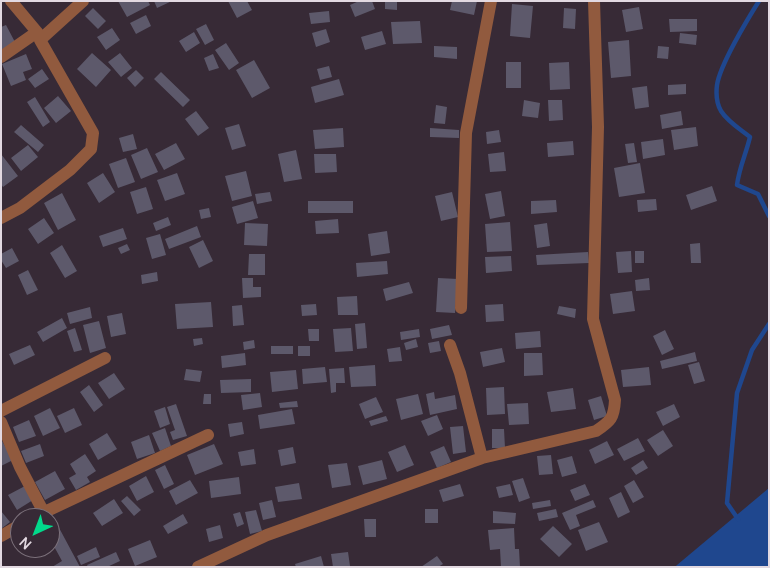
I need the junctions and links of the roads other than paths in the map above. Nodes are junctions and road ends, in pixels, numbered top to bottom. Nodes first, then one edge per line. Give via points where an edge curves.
1 (11, 1) edge
2 (83, 1) edge
3 (490, 1) edge
4 (594, 1) edge
5 (38, 36) junction
6 (1, 57) edge
7 (1, 218) edge
8 (462, 308) dead end
9 (450, 345) dead end
10 (105, 358) dead end
11 (1, 411) edge
12 (1, 422) edge
13 (208, 435) dead end
14 (482, 458) junction
15 (41, 508) edge
16 (51, 508) edge
17 (198, 567) edge

1 - 5 street
2 - 5 street
3 - 8 street via 466,132
4 - 14 street via 598,127 593,319 615,400 614,413 609,422 596,431
5 - 6 street
5 - 7 street via 93,133 91,149 70,170 20,208
9 - 14 street
10 - 11 street
12 - 15 street
13 - 16 street
14 - 17 street via 267,535

